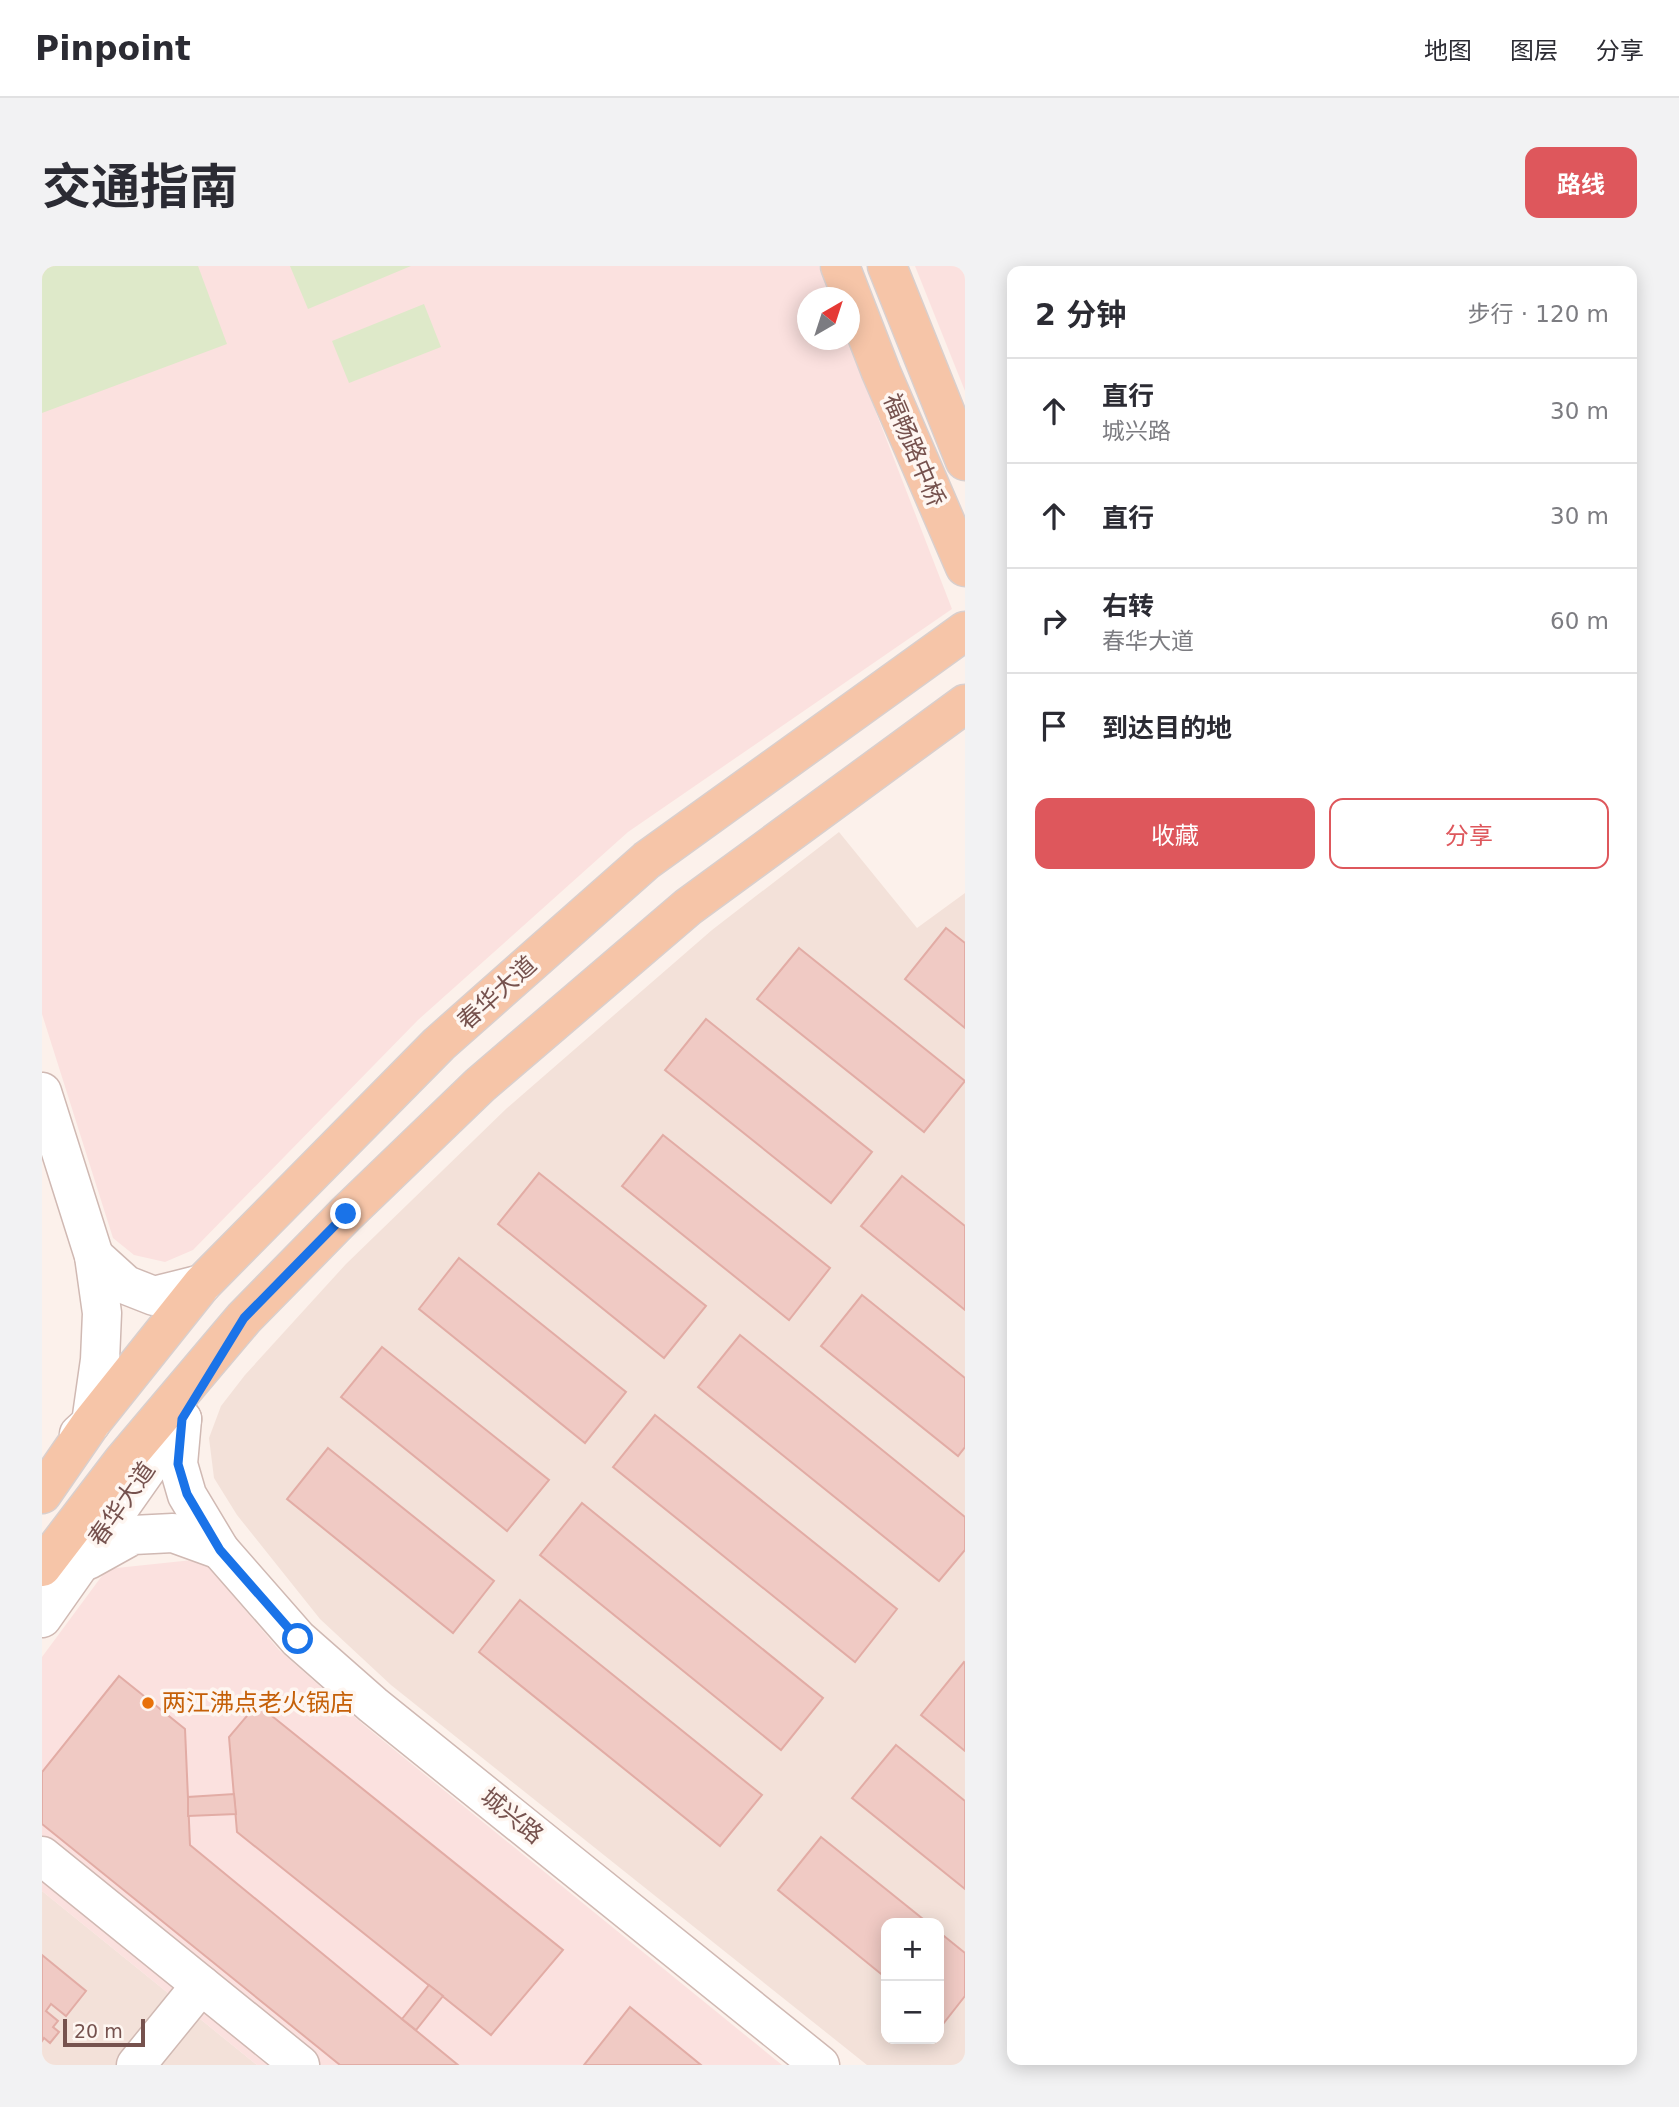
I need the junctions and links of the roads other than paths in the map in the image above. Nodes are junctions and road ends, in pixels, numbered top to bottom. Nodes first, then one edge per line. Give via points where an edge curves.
1 (840, 266) edge
2 (887, 266) edge
3 (965, 461) edge
4 (965, 567) edge
5 (965, 631) edge
6 (965, 704) edge
7 (42, 1092) edge
8 (94, 1256) junction
9 (202, 1284) junction
10 (244, 1318) junction
11 (182, 1419) junction
12 (91, 1423) junction
13 (42, 1469) edge
14 (42, 1494) edge
15 (220, 1550) junction
16 (80, 1564) junction
17 (42, 1567) edge
18 (42, 1618) edge
19 (42, 1856) edge
20 (201, 1985) junction
21 (136, 2065) edge
22 (300, 2065) edge
23 (820, 2065) edge

1 - 4 main road, 福畅路中桥
2 - 3 main road, 福畅路中桥
5 - 9 main road, 春华大道 via 647,860 439,1044
6 - 10 main road, 春华大道 via 688,906 480,1085
7 - 8 street
8 - 9 street via 126,1285 154,1296
8 - 12 street via 102,1313
9 - 12 main road, 春华大道
10 - 11 street, 春华大道
10 - 17 main road, 春华大道
11 - 15 street, 城兴路 via 178,1464 187,1494
11 - 16 street, 春华大道
12 - 13 street, 春华大道
12 - 14 main road, 春华大道
15 - 16 street via 173,1533 133,1535
15 - 23 street, 城兴路 via 298,1639 373,1704
16 - 18 street, 春华大道
19 - 20 street
20 - 21 street
20 - 22 street

